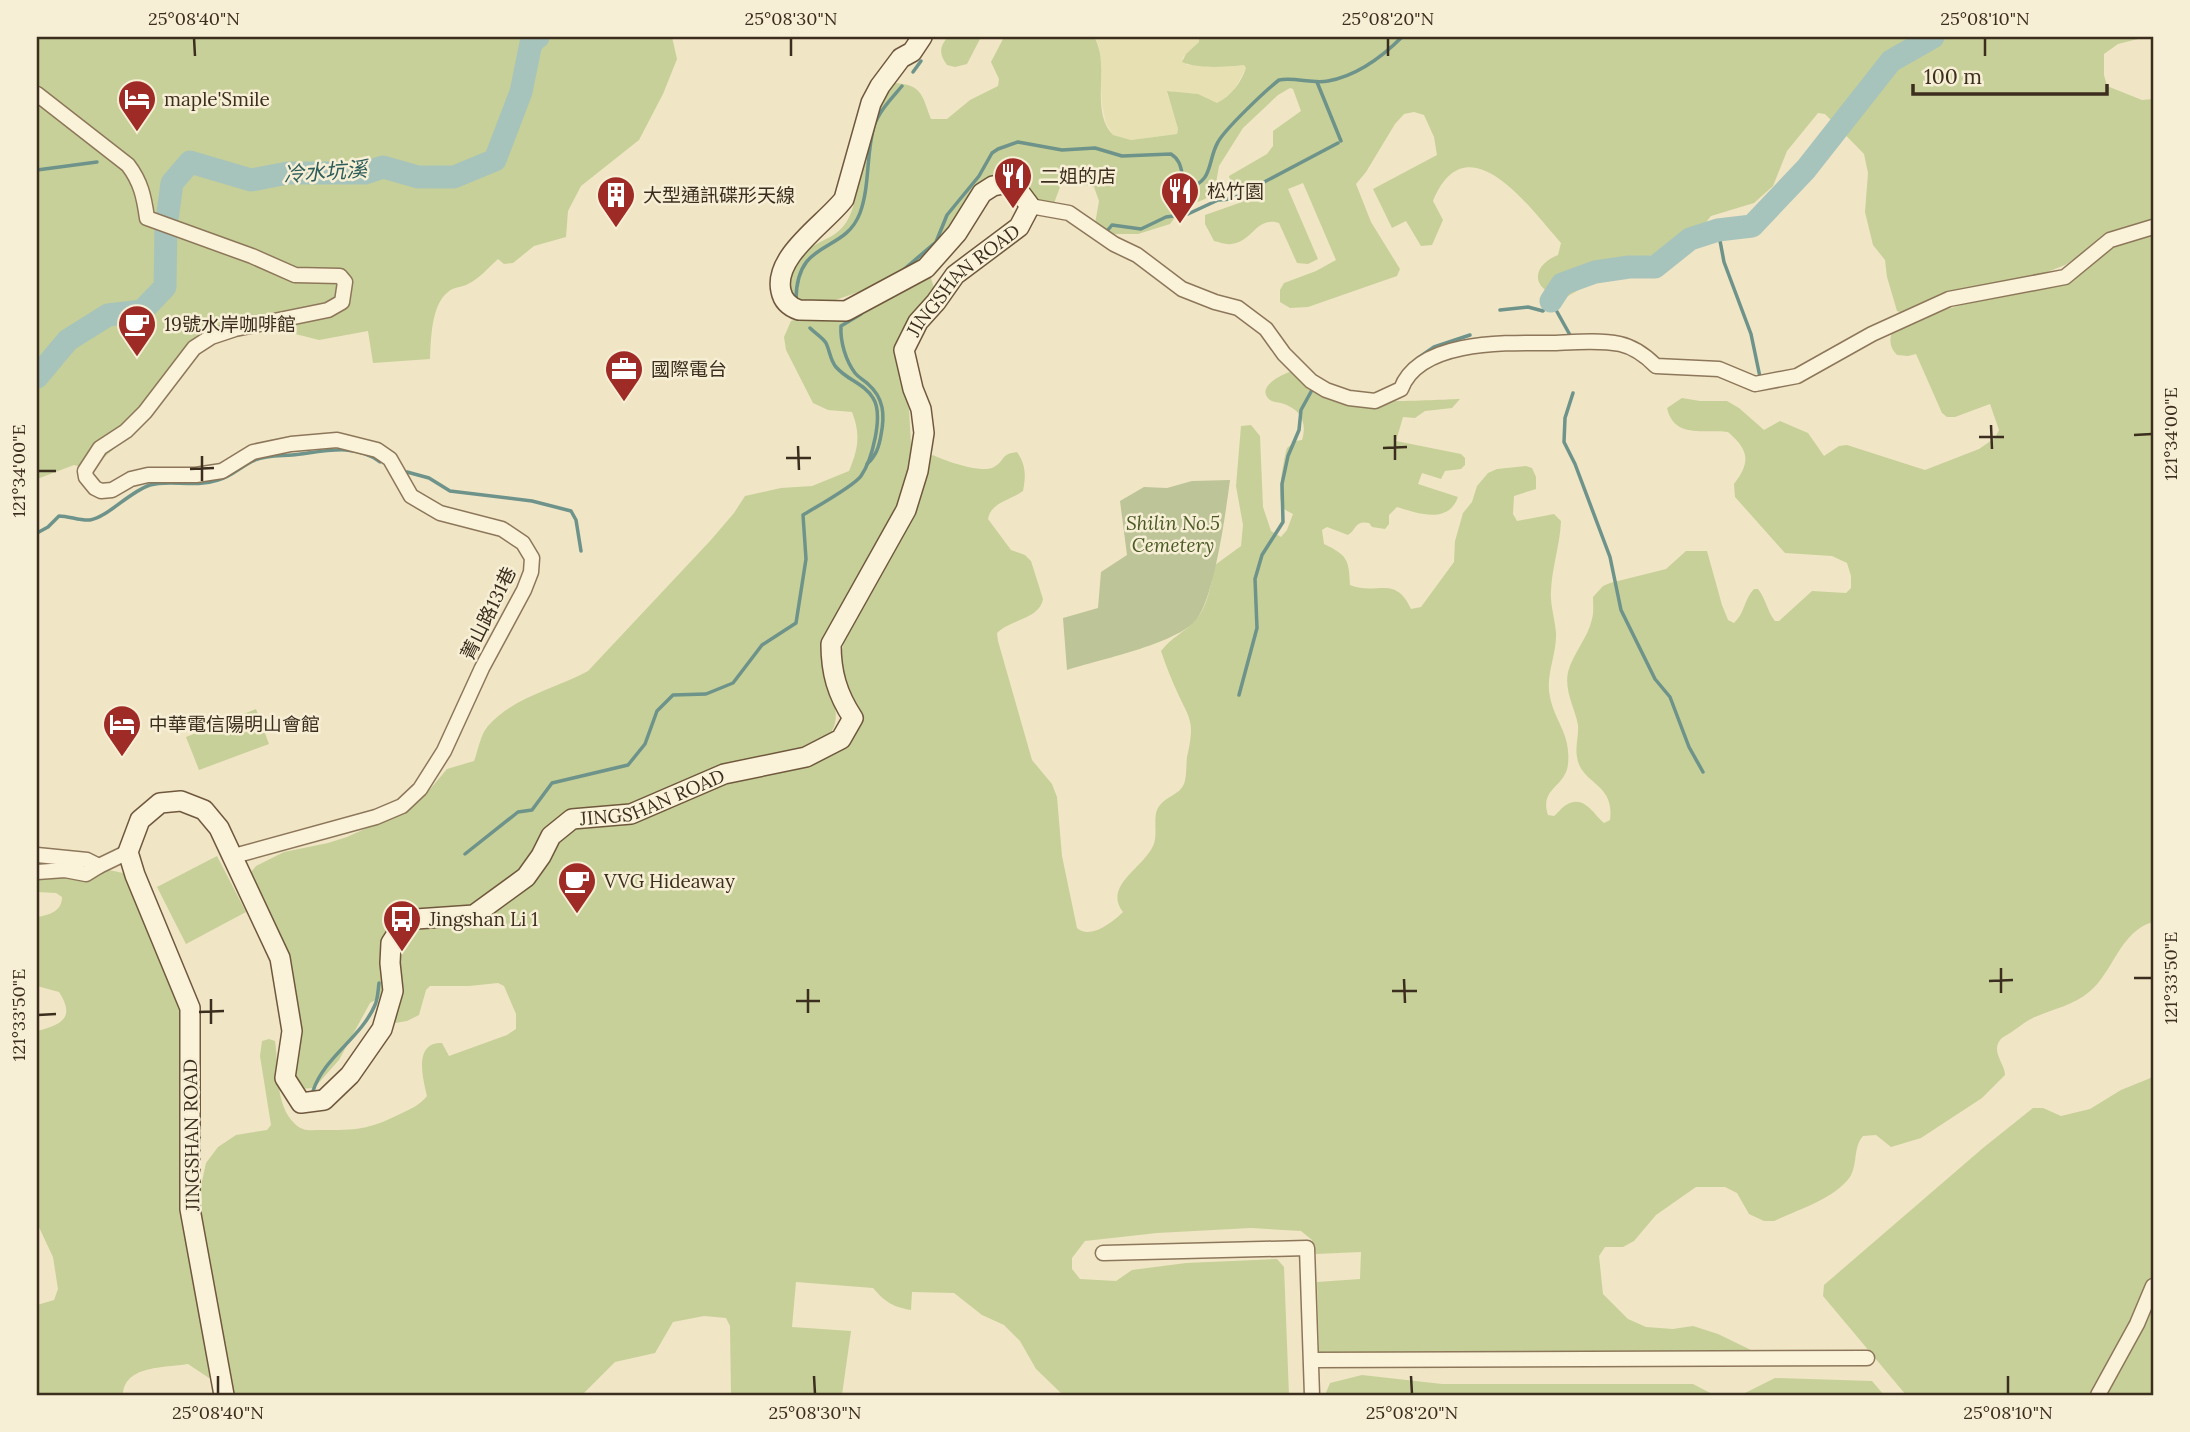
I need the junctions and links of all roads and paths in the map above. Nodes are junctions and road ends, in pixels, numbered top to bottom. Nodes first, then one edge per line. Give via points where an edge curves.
1 (917, 45) edge
2 (37, 94) edge
3 (1030, 206) junction
4 (2153, 227) edge
5 (128, 852) junction
6 (37, 855) edge
7 (234, 856) junction
8 (99, 866) junction
9 (37, 872) edge
10 (1103, 1253) dead end
11 (2153, 1286) edge
12 (1867, 1358) dead end
13 (1313, 1360) junction
14 (224, 1395) edge
15 (1312, 1395) edge
16 (2098, 1395) edge

1 - 3 street, JINGSHAN ROAD via 901,58 871,103 844,199 795,249 780,278 786,302 799,310 846,311 926,268 957,233 982,193 993,186 1003,184 1018,190
2 - 7 street, 菁山路131巷 via 128,165 143,190 147,218 295,275 340,276 345,282 342,302 328,310 235,329 194,348 145,412 127,431 100,448 85,471 90,484 101,491 113,490 149,475 222,471 253,452 337,440 377,450 390,459 411,496 440,513 502,529 523,543 531,558 524,590 444,751 420,789 402,806 376,817
3 - 4 street via 1069,213 1182,289 1238,308 1266,329 1284,354 1326,390 1375,401 1401,389 1404,379 1436,356 1479,345 1622,344 1644,354 1656,366 1719,369 1755,384 1797,376 1872,334 1949,299 2065,277 2110,240
3 - 7 street, JINGSHAN ROAD via 1019,228 956,275 918,321 904,350 924,433 918,471 906,510 831,644 831,667 840,699 853,718 841,739 806,757 724,774 631,814 572,819 551,836 526,877 474,915 416,919 402,926 391,943 393,991 382,1029 350,1075 324,1100 302,1103 285,1078 292,1031 281,958
5 - 7 street, JINGSHAN ROAD via 140,820 160,803 181,802 204,810
5 - 8 street
5 - 14 street, JINGSHAN ROAD via 190,1008 190,1209
6 - 8 street via 87,860
8 - 9 street via 86,874
10 - 13 street via 1307,1248
11 - 16 street
12 - 13 street
13 - 15 street

